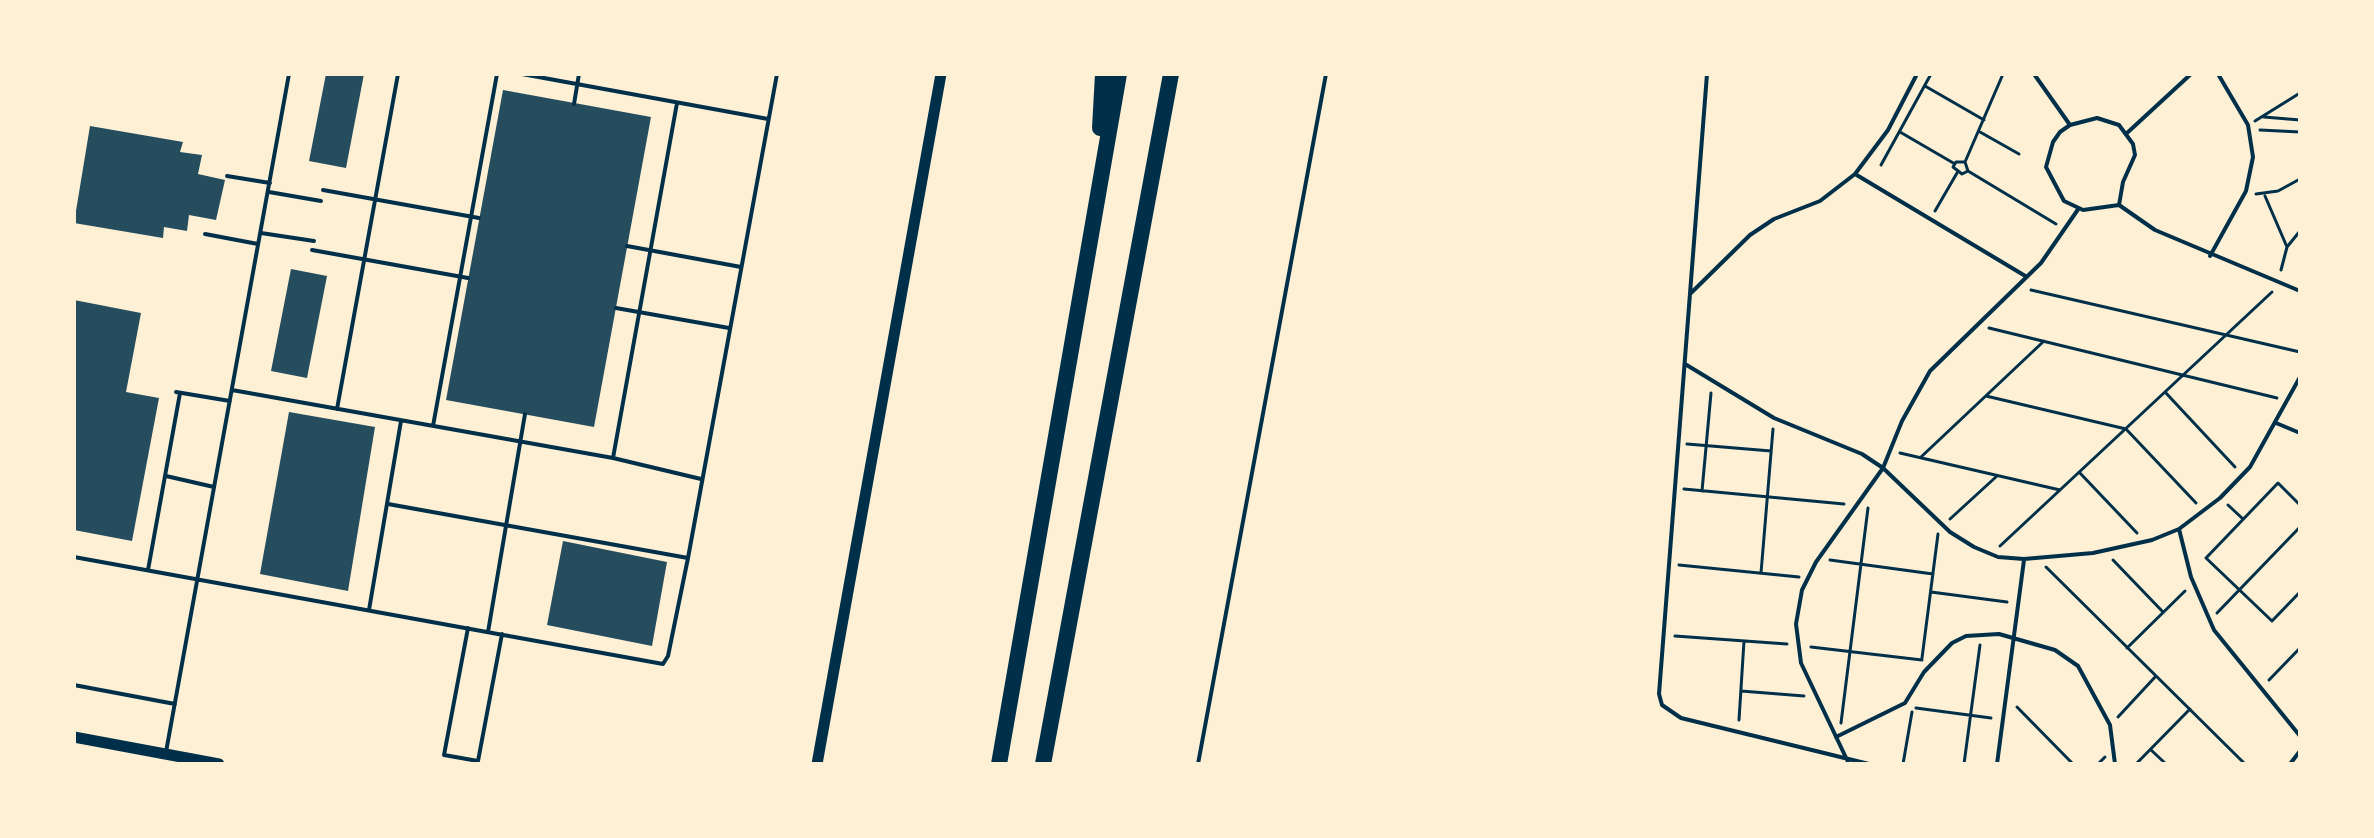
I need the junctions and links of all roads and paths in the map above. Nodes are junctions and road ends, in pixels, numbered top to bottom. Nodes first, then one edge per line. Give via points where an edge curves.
1 (289, 74) edge
2 (398, 74) edge
3 (497, 74) edge
4 (522, 74) edge
5 (579, 74) edge
6 (777, 74) edge
7 (941, 74) edge
8 (1103, 74) edge
9 (1119, 74) edge
10 (1326, 74) edge
11 (1707, 74) edge
12 (1917, 74) edge
13 (2003, 74) edge
14 (2034, 74) edge
15 (2191, 74) edge
16 (2218, 74) edge
17 (1171, 75) edge
18 (577, 84) junction
19 (1925, 86) dead end
20 (2300, 93) edge
21 (677, 103) junction
22 (574, 104) dead end
23 (2261, 117) junction
24 (768, 119) junction
25 (1984, 120) junction
26 (2300, 120) edge
27 (2070, 125) junction
28 (1890, 126) junction
29 (2249, 127) junction
30 (1979, 131) junction
31 (2300, 132) edge
32 (2127, 133) junction
33 (2019, 154) dead end
34 (1965, 162) junction
35 (1955, 164) junction
36 (1968, 171) junction
37 (1957, 173) junction
38 (1855, 174) junction
39 (227, 176) dead end
40 (2300, 179) edge
41 (270, 183) junction
42 (323, 190) dead end
43 (268, 191) junction
44 (2246, 191) junction
45 (2265, 195) junction
46 (375, 200) junction
47 (321, 201) dead end
48 (1095, 203) junction
49 (2119, 205) junction
50 (2079, 208) junction
51 (470, 216) junction
52 (479, 218) dead end
53 (1930, 219) junction
54 (2066, 230) junction
55 (2300, 231) edge
56 (260, 233) junction
57 (205, 234) dead end
58 (314, 241) dead end
59 (258, 244) junction
60 (627, 246) dead end
61 (2287, 247) junction
62 (312, 250) dead end
63 (650, 251) junction
64 (2210, 256) junction
65 (364, 259) junction
66 (741, 267) junction
67 (459, 277) junction
68 (2027, 277) junction
69 (468, 278) dead end
70 (2277, 282) junction
71 (2019, 287) junction
72 (2300, 291) edge
73 (1690, 294) junction
74 (616, 308) dead end
75 (640, 312) junction
76 (1977, 325) junction
77 (729, 328) junction
78 (2227, 334) junction
79 (2044, 341) junction
80 (2300, 352) edge
81 (1685, 364) junction
82 (2183, 375) junction
83 (2300, 377) edge
84 (232, 390) junction
85 (2165, 392) junction
86 (1711, 393) dead end
87 (1986, 396) junction
88 (230, 401) junction
89 (2288, 401) junction
90 (337, 409) junction
91 (525, 414) dead end
92 (1774, 418) junction
93 (401, 421) junction
94 (2276, 423) junction
95 (433, 427) junction
96 (2126, 429) junction
97 (2300, 433) edge
98 (520, 441) junction
99 (1679, 443) junction
100 (1706, 446) junction
101 (1771, 451) junction
102 (1891, 451) junction
103 (613, 458) junction
104 (1921, 458) junction
105 (1883, 468) junction
106 (2079, 472) junction
107 (165, 476) junction
108 (1997, 476) junction
109 (2243, 476) junction
110 (701, 479) junction
111 (214, 487) junction
112 (1674, 488) junction
113 (2060, 490) junction
114 (1702, 491) junction
115 (1866, 496) junction
116 (1767, 497) junction
117 (2220, 498) junction
118 (388, 504) junction
119 (1860, 505) junction
120 (2300, 505) edge
121 (2204, 512) junction
122 (2243, 519) junction
123 (1941, 524) junction
124 (506, 525) junction
125 (2300, 527) edge
126 (2179, 529) junction
127 (2145, 542) junction
128 (2103, 551) junction
129 (1991, 554) junction
130 (74, 557) edge
131 (688, 558) junction
132 (2036, 558) junction
133 (1819, 559) junction
134 (2024, 559) junction
135 (1668, 564) junction
136 (1861, 564) junction
137 (148, 570) junction
138 (1761, 573) junction
139 (1933, 574) junction
140 (1807, 578) junction
141 (197, 579) junction
142 (2193, 583) junction
143 (2239, 590) junction
144 (1931, 592) junction
145 (2300, 592) edge
146 (2019, 603) junction
147 (369, 610) junction
148 (2163, 612) junction
149 (2210, 621) junction
150 (468, 628) junction
151 (488, 632) junction
152 (502, 634) junction
153 (1981, 634) junction
154 (1662, 635) junction
155 (2015, 637) junction
156 (1744, 641) junction
157 (1796, 645) junction
158 (2127, 648) junction
159 (2300, 648) edge
160 (1850, 652) junction
161 (2156, 676) junction
162 (74, 685) edge
163 (2261, 688) junction
164 (1916, 689) junction
165 (1741, 691) junction
166 (1815, 697) junction
167 (2006, 697) junction
168 (175, 704) junction
169 (1902, 706) junction
170 (1912, 708) junction
171 (2190, 709) junction
172 (1970, 715) junction
173 (2003, 719) junction
174 (2110, 725) junction
175 (1833, 730) junction
176 (1738, 732) junction
177 (2300, 736) edge
178 (74, 737) edge
179 (1836, 737) junction
180 (2150, 749) junction
181 (2300, 751) edge
182 (166, 755) junction
183 (463, 761) edge
184 (1848, 762) edge
185 (219, 764) edge
186 (817, 764) edge
187 (999, 764) edge
188 (1043, 764) edge
189 (1198, 764) edge
190 (1869, 764) edge
191 (1903, 764) edge
192 (1964, 764) edge
193 (1997, 764) edge
194 (2073, 764) edge
195 (2115, 764) edge
196 (2136, 764) edge
197 (2166, 764) edge
198 (2245, 764) edge
199 (2290, 764) edge

1 - 41 lane
2 - 46 lane
3 - 51 lane
4 - 18 lane
5 - 18 lane
6 - 24 lane
7 - 186 street
8 - 48 highway
9 - 48 highway
10 - 189 lane
11 - 73 lane
12 - 28 lane
13 - 25 path
14 - 27 lane
15 - 32 lane
16 - 29 lane
17 - 188 highway
18 - 21 lane
18 - 22 lane
19 - 25 path
20 - 23 path
21 - 24 lane
21 - 63 lane
23 - 26 path
23 - 29 path
24 - 66 lane
25 - 30 path
27 - 32 lane via 2108,119
27 - 50 lane via 2053,142 2046,167 2064,201
28 - 35 path
28 - 38 lane
29 - 31 path
29 - 44 lane via 2253,157
30 - 33 path
30 - 34 path
32 - 49 lane via 2135,155
34 - 35 path
34 - 36 path
35 - 37 path
36 - 37 path
36 - 54 path
37 - 53 path
38 - 53 lane
38 - 73 lane via 1820,201 1750,235
39 - 41 lane
40 - 45 path
41 - 43 lane
42 - 46 lane
43 - 47 lane
43 - 56 lane
44 - 45 path
44 - 64 lane
45 - 61 path
46 - 51 lane
46 - 65 lane
48 - 187 highway
49 - 50 lane
49 - 64 lane via 2155,230
50 - 54 lane
51 - 52 lane
51 - 67 lane
53 - 68 lane
54 - 68 lane
55 - 61 path
56 - 58 lane
56 - 59 lane
57 - 59 lane
59 - 84 lane
60 - 63 lane
61 - 70 path
62 - 65 lane
63 - 66 lane
63 - 75 lane
64 - 70 lane
65 - 67 lane
65 - 90 lane
66 - 77 lane
67 - 69 lane
67 - 95 lane
68 - 71 lane
70 - 72 lane
70 - 78 path
71 - 76 lane
71 - 78 path
73 - 81 lane
74 - 75 lane
75 - 77 lane
75 - 103 lane
76 - 79 path
76 - 102 lane via 1930,371
77 - 110 lane
78 - 80 path
78 - 82 path
79 - 82 path
79 - 87 path
81 - 92 lane
81 - 99 lane
82 - 85 path
82 - 89 path
83 - 89 lane
84 - 88 lane
84 - 90 lane
85 - 96 path
85 - 109 path
86 - 100 path
87 - 96 path
87 - 104 path
88 - 107 lane via 178,392
88 - 111 lane
89 - 94 lane
90 - 93 lane
91 - 98 lane
92 - 101 path
92 - 105 lane
93 - 95 lane
93 - 118 lane
94 - 97 lane
94 - 109 lane
95 - 98 lane
96 - 106 path
96 - 121 path
98 - 103 lane
98 - 124 lane
99 - 100 path
99 - 112 lane
100 - 101 path
100 - 114 path
101 - 116 path
102 - 104 path
102 - 105 lane
103 - 110 lane
104 - 108 path
105 - 115 lane
105 - 123 lane
106 - 113 path
106 - 127 path
107 - 111 lane
107 - 137 lane
108 - 113 path
108 - 123 path
109 - 117 lane
110 - 131 lane
111 - 141 lane
112 - 114 path
112 - 135 lane
113 - 129 path
114 - 116 path
115 - 119 lane
115 - 136 path
116 - 119 path
116 - 138 path
117 - 121 lane
117 - 122 path
118 - 124 lane
118 - 147 lane
119 - 133 lane
120 - 122 path via 2278,483
121 - 126 lane
122 - 143 path via 2206,558
123 - 129 lane
123 - 139 path
124 - 131 lane
124 - 151 lane
125 - 143 path
126 - 127 lane
126 - 142 lane
127 - 128 lane
128 - 132 lane
128 - 148 path
129 - 134 lane
130 - 137 lane
131 - 152 lane via 663,664
132 - 134 lane
132 - 158 path
133 - 136 path
133 - 140 lane
134 - 146 lane
135 - 138 path
135 - 154 lane
136 - 139 path
136 - 160 path
137 - 141 lane
138 - 140 path
139 - 144 path
140 - 157 lane
141 - 147 lane
141 - 168 lane
142 - 148 path
142 - 149 lane
143 - 145 path via 2272,621
143 - 149 path
144 - 146 path
144 - 160 path via 1922,660
146 - 155 lane
147 - 150 lane
148 - 158 path
149 - 163 lane
150 - 151 lane
150 - 183 lane via 444,755
151 - 152 lane
152 - 183 lane via 478,761
153 - 155 lane
153 - 164 lane via 1966,636 1938,654
153 - 172 path
154 - 156 path
154 - 176 lane via 1662,705 1681,718
155 - 167 lane
155 - 174 lane via 2055,650 2078,666
156 - 157 path
156 - 165 path
157 - 160 path
157 - 166 lane
158 - 161 path
159 - 163 path
160 - 175 path via 1841,724
161 - 171 path
161 - 174 path
162 - 168 lane
163 - 177 lane
164 - 169 lane
164 - 170 path
165 - 166 path
165 - 176 path
166 - 175 lane
167 - 173 lane
167 - 194 path
168 - 182 lane
169 - 170 path
169 - 179 lane
170 - 172 path
170 - 191 path
171 - 180 path
171 - 198 path
172 - 173 path
172 - 192 path
173 - 193 lane
174 - 195 lane
175 - 179 lane
176 - 184 lane
178 - 182 street
179 - 184 lane
180 - 196 path
180 - 197 path
181 - 199 lane
182 - 185 street
184 - 190 lane

